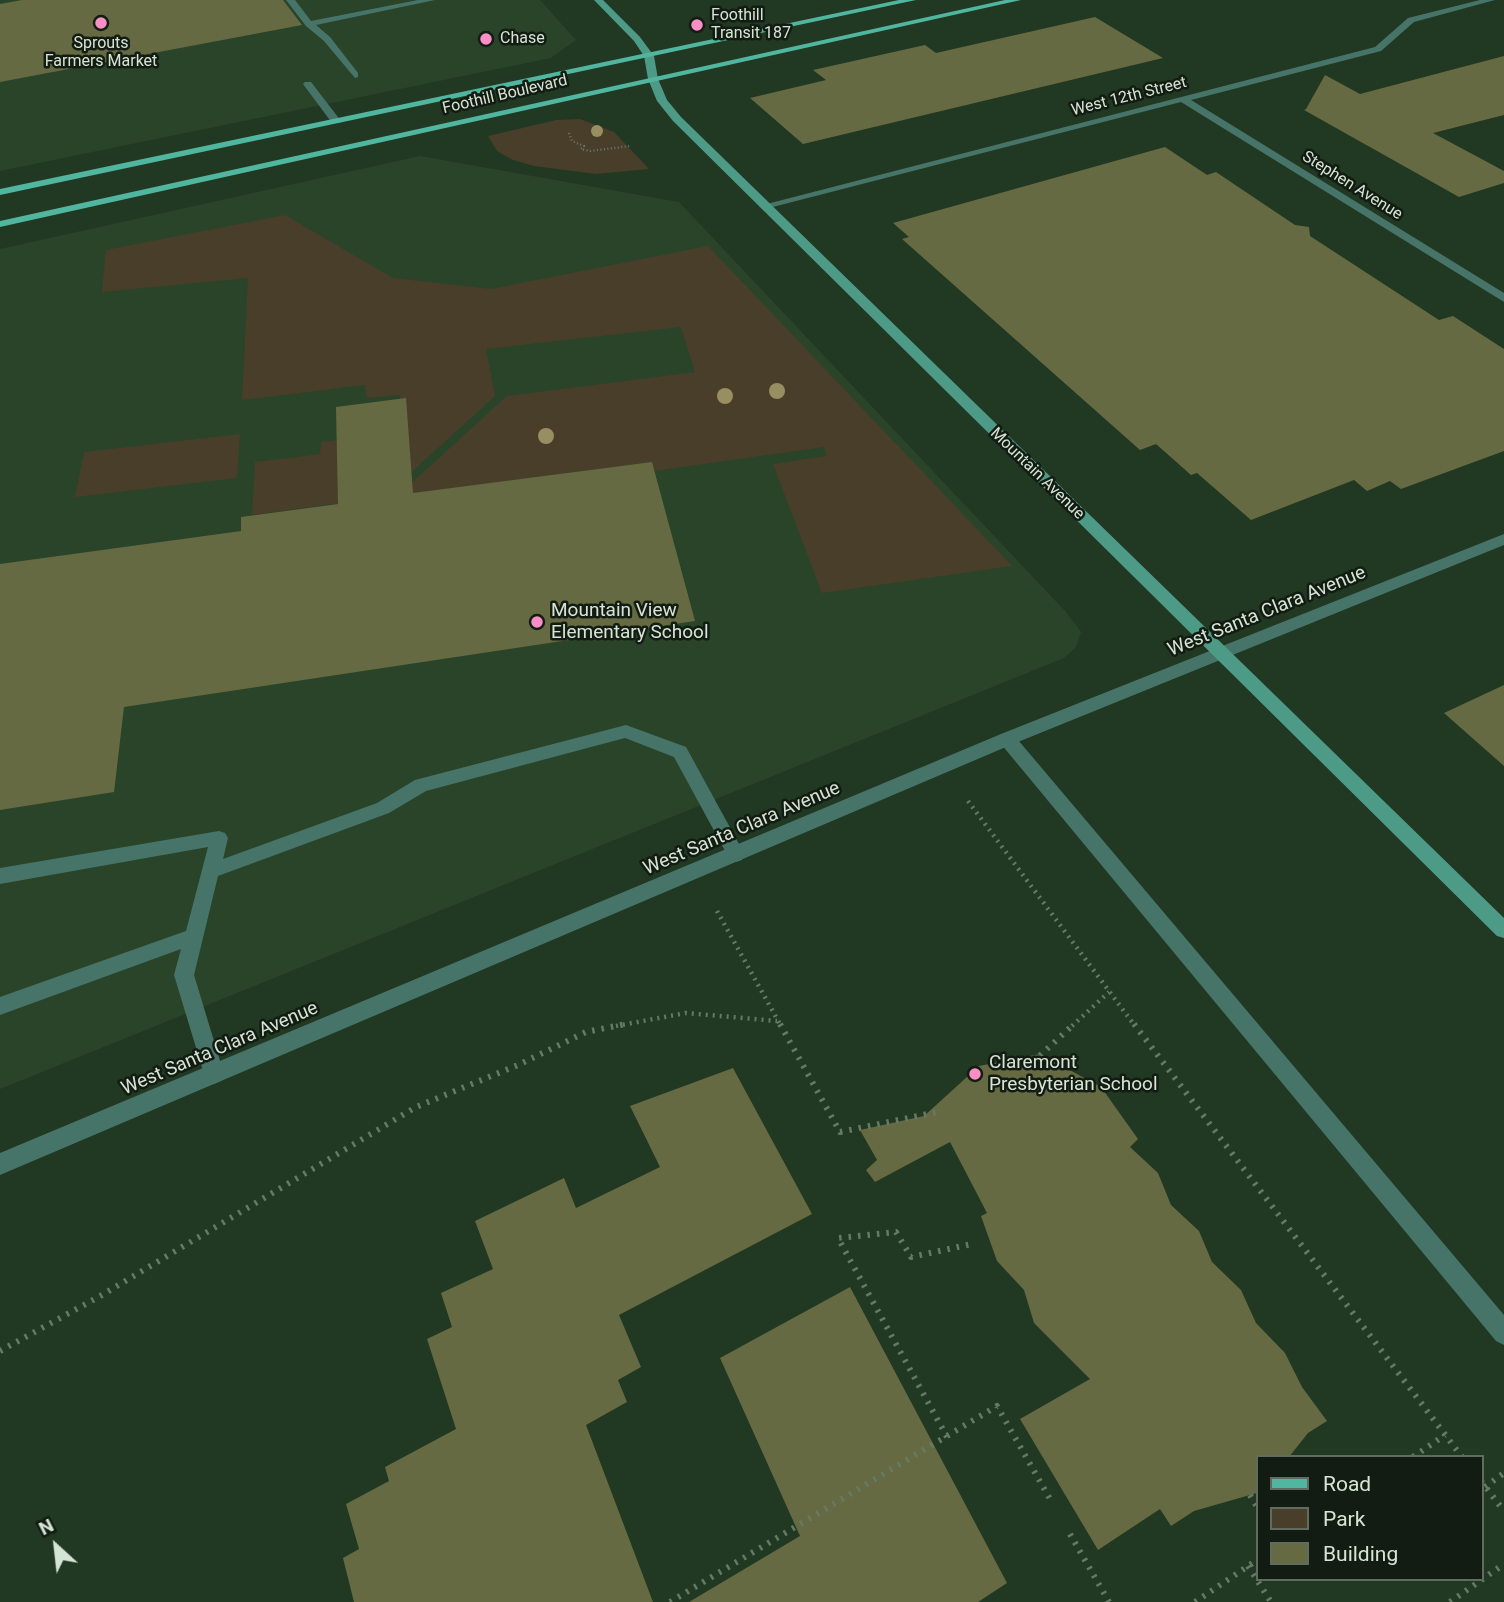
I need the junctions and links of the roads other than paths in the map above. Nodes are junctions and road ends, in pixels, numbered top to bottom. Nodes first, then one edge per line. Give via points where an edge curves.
1 (290, 0) edge
2 (431, 0) edge
3 (598, 0) edge
4 (912, 0) edge
5 (1017, 0) edge
6 (1491, 0) edge
7 (309, 24) junction
8 (649, 55) junction
9 (355, 75) dead end
10 (653, 79) junction
11 (308, 84) dead end
12 (1184, 100) junction
13 (336, 121) junction
14 (0, 192) edge
15 (765, 206) junction
16 (0, 224) edge
17 (1504, 298) edge
18 (1504, 539) edge
19 (1221, 653) junction
20 (1007, 739) junction
21 (736, 855) junction
22 (211, 871) junction
23 (0, 876) edge
24 (1504, 930) edge
25 (194, 936) junction
26 (0, 1006) edge
27 (214, 1074) junction
28 (0, 1164) edge
29 (1504, 1333) edge

1 - 7 street
2 - 7 street
3 - 8 main road
4 - 8 main road, Foothill Boulevard
5 - 10 main road, Foothill Boulevard
6 - 12 street, West 12th Street via 1411,20 1378,49
7 - 9 street
8 - 10 main road, Mountain Avenue
8 - 13 main road, Foothill Boulevard
10 - 15 main road, Mountain Avenue via 665,107
10 - 16 main road, Foothill Boulevard
11 - 13 street
12 - 15 street, West 12th Street
12 - 17 street, Stephen Avenue
13 - 14 main road, Foothill Boulevard
15 - 19 main road, Mountain Avenue
18 - 19 street, West Santa Clara Avenue
19 - 20 street, West Santa Clara Avenue
19 - 24 main road, Mountain Avenue
20 - 21 street, West Santa Clara Avenue
20 - 29 street
21 - 22 street via 680,752 626,731 421,785 383,808
21 - 27 street, West Santa Clara Avenue
22 - 23 street via 219,838
22 - 25 street
25 - 26 street
25 - 27 street via 184,975
27 - 28 street, West Santa Clara Avenue

